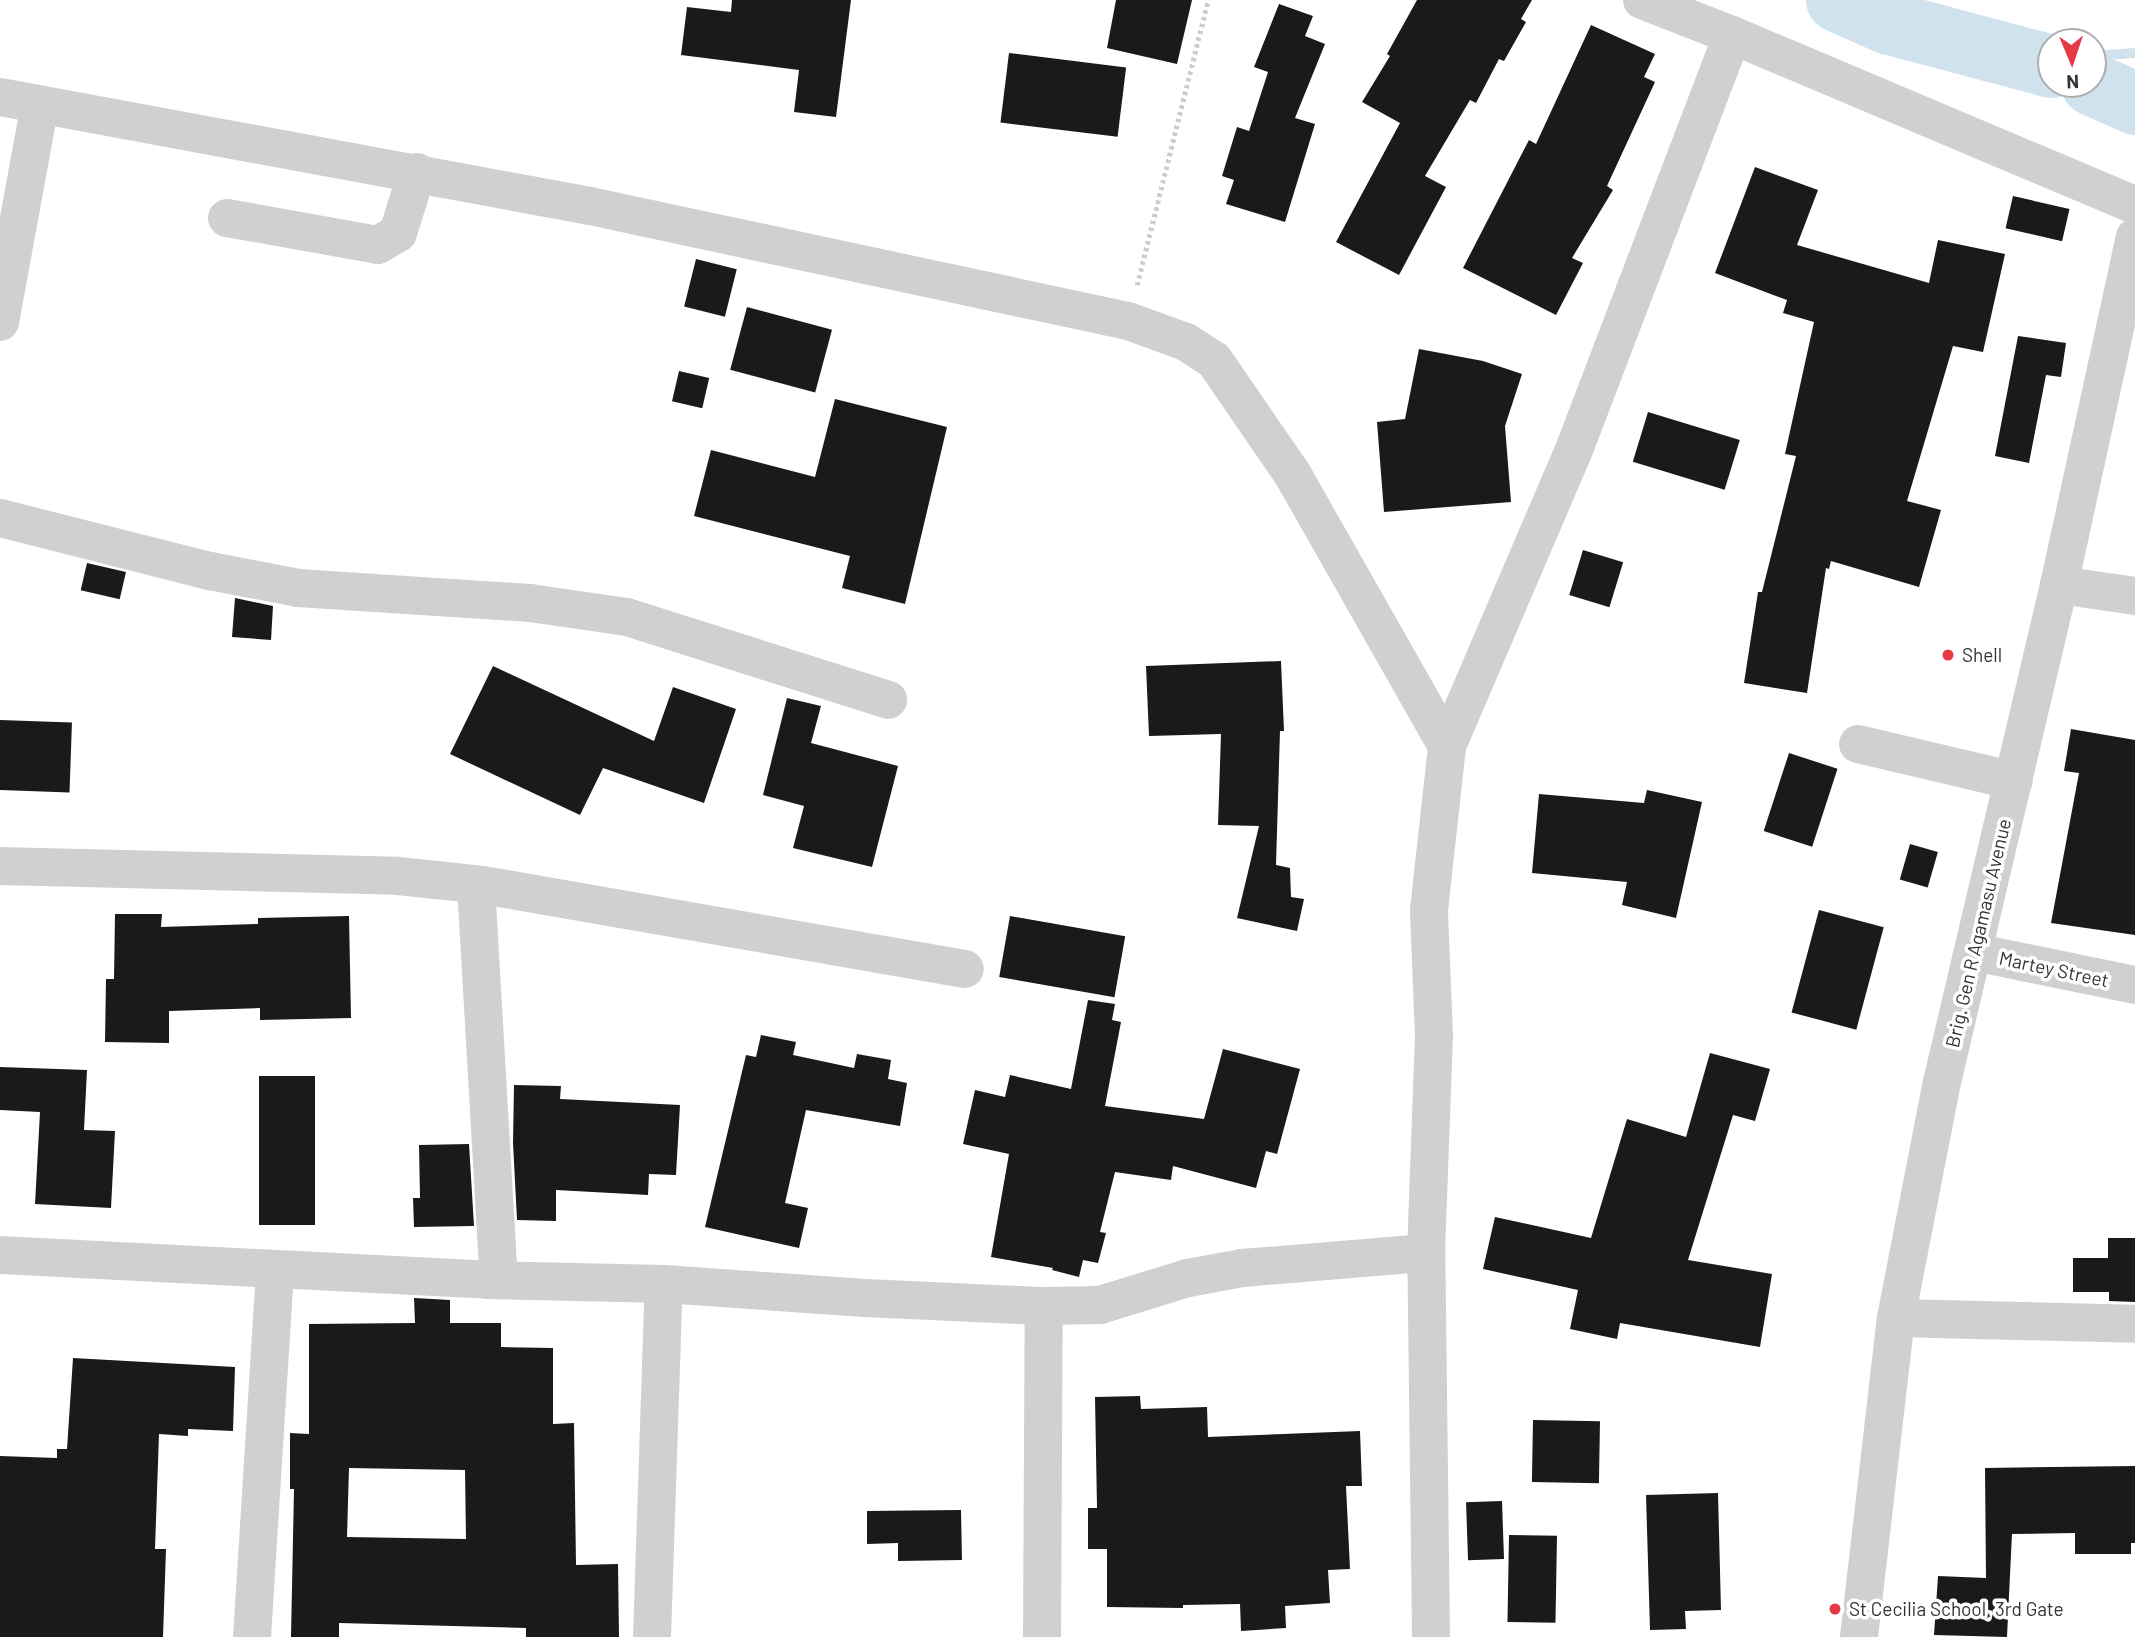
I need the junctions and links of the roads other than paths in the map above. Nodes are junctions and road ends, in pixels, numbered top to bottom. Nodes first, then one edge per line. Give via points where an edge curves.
1 (1642, 0) edge
2 (1732, 35) junction
3 (0, 97) edge
4 (40, 105) junction
5 (417, 172) junction
6 (2135, 205) edge
7 (226, 218) dead end
8 (2135, 237) edge
9 (0, 322) edge
10 (0, 518) edge
11 (2059, 584) junction
12 (2135, 596) edge
13 (888, 700) dead end
14 (1858, 744) dead end
15 (1447, 746) junction
16 (2014, 781) junction
17 (0, 866) edge
18 (476, 884) junction
19 (1974, 952) junction
20 (965, 969) dead end
21 (2135, 985) edge
22 (1426, 1253) junction
23 (0, 1255) edge
24 (275, 1270) junction
25 (499, 1280) junction
26 (664, 1284) junction
27 (1044, 1306) junction
28 (1896, 1318) junction
29 (2135, 1324) edge
30 (253, 1637) edge
31 (652, 1637) edge
32 (1042, 1637) edge
33 (1431, 1637) edge
34 (1859, 1637) edge

1 - 2 street
2 - 6 street
2 - 15 street via 1572,455
3 - 4 street
4 - 5 street
4 - 9 street
5 - 7 street via 398,233 378,245
5 - 15 street via 1129,321 1186,342 1214,360 1293,475
8 - 11 street, Brig. Gen R Agamasu Avenue
10 - 13 street via 209,571 298,587 530,603 627,617
11 - 12 street
11 - 16 street, Brig. Gen R Agamasu Avenue
14 - 16 street
15 - 22 street via 1429,910 1434,1037
16 - 19 street, Brig. Gen R Agamasu Avenue
17 - 18 street via 398,876
18 - 20 street
18 - 25 street
19 - 21 street, Martey Street
19 - 28 street, Brig. Gen R Agamasu Avenue via 1942,1082
22 - 27 street via 1242,1268 1188,1278 1100,1305
22 - 33 street
23 - 24 street
24 - 25 street
24 - 30 street
25 - 26 street
26 - 27 street
26 - 31 street
27 - 32 street
28 - 29 street
28 - 34 street, Brig. Gen R Agamasu Avenue

